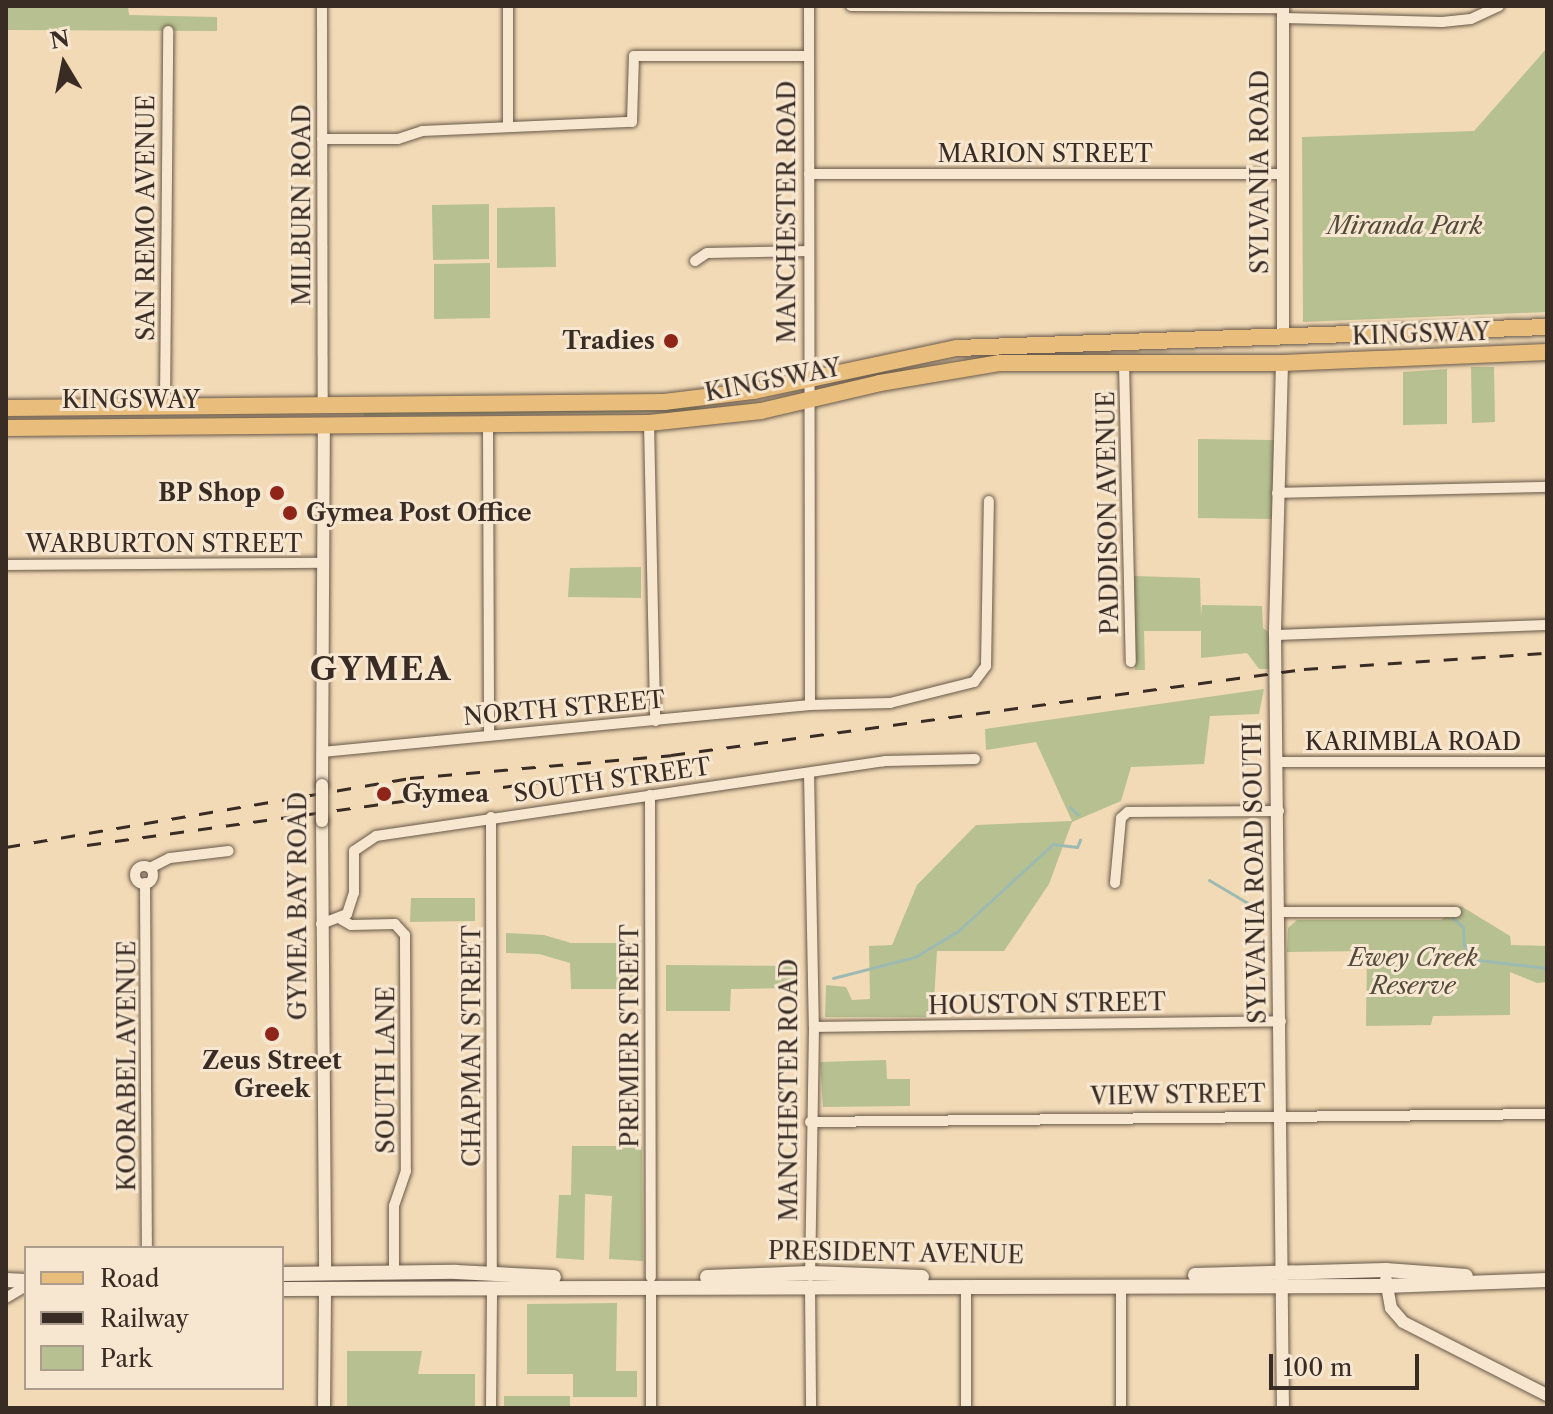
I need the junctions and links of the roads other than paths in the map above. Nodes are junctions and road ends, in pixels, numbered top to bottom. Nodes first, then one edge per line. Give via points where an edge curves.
1 (322, 6) edge
2 (508, 6) edge
3 (809, 6) edge
4 (851, 6) edge
5 (1499, 6) edge
6 (1283, 11) edge
7 (168, 31) dead end
8 (809, 56) junction
9 (508, 126) junction
10 (322, 139) junction
11 (809, 174) junction
12 (1282, 174) junction
13 (809, 251) junction
14 (695, 261) dead end
15 (1547, 327) edge
16 (1283, 338) junction
17 (1547, 352) edge
18 (1124, 363) junction
19 (1282, 363) junction
20 (810, 379) junction
21 (809, 399) junction
22 (165, 404) junction
23 (323, 405) junction
24 (6, 408) edge
25 (649, 423) junction
26 (324, 424) junction
27 (488, 425) junction
28 (6, 428) edge
29 (1547, 487) edge
30 (1277, 493) junction
31 (989, 501) dead end
32 (322, 563) junction
33 (6, 565) edge
34 (1547, 625) edge
35 (1275, 635) junction
36 (1131, 662) dead end
37 (810, 705) junction
38 (655, 721) junction
39 (489, 733) junction
40 (322, 752) junction
41 (975, 759) dead end
42 (1278, 762) junction
43 (1547, 762) edge
44 (809, 773) junction
45 (650, 795) junction
46 (1279, 811) junction
47 (491, 817) junction
48 (229, 851) dead end
49 (1115, 883) dead end
50 (1281, 912) junction
51 (1456, 912) dead end
52 (342, 920) junction
53 (321, 924) junction
54 (1281, 1021) junction
55 (814, 1027) junction
56 (1282, 1114) junction
57 (1547, 1114) edge
58 (810, 1122) junction
59 (147, 1246) edge
60 (6, 1272) edge
61 (325, 1273) junction
62 (394, 1273) junction
63 (284, 1274) edge
64 (1386, 1278) junction
65 (810, 1279) junction
66 (1283, 1279) junction
67 (492, 1280) junction
68 (1547, 1280) edge
69 (24, 1281) edge
70 (651, 1281) junction
71 (24, 1284) edge
72 (966, 1285) junction
73 (1121, 1285) junction
74 (284, 1289) edge
75 (325, 1289) junction
76 (6, 1298) edge
77 (1547, 1395) edge
78 (324, 1408) edge
79 (491, 1408) edge
80 (651, 1408) edge
81 (811, 1408) edge
82 (966, 1408) edge
83 (1121, 1408) edge
84 (1283, 1408) edge

1 - 10 street, MILBURN ROAD
2 - 9 street
3 - 8 street, MANCHESTER ROAD
4 - 6 street
5 - 6 street via 1471,19 1442,22
6 - 12 street, SYLVANIA ROAD
7 - 22 street, SAN REMO AVENUE
8 - 9 street via 634,56 632,122
8 - 11 street, MANCHESTER ROAD
9 - 10 street via 422,131 398,139
10 - 23 street, MILBURN ROAD
11 - 12 street, MARION STREET
11 - 13 street, MANCHESTER ROAD
12 - 16 street, SYLVANIA ROAD
13 - 14 street via 707,253
13 - 20 street, MANCHESTER ROAD
15 - 16 main road, KINGSWAY
16 - 19 main road, SYLVANIA ROAD SOUTH
16 - 20 main road, KINGSWAY via 957,348
17 - 19 main road, KINGSWAY
18 - 19 main road, KINGSWAY
18 - 21 main road, KINGSWAY via 950,369
18 - 36 street, PADDISON AVENUE
19 - 30 street, SYLVANIA ROAD SOUTH
20 - 21 street, MANCHESTER ROAD
20 - 23 main road, KINGSWAY via 664,402
21 - 25 main road, KINGSWAY via 729,417
21 - 37 street, MANCHESTER ROAD
22 - 23 main road, KINGSWAY
22 - 24 main road, KINGSWAY
23 - 26 main road, GYMEA BAY ROAD
25 - 27 main road, KINGSWAY
25 - 38 street
26 - 27 main road, KINGSWAY
26 - 28 main road, KINGSWAY
26 - 32 street, GYMEA BAY ROAD
27 - 39 street
29 - 30 street
30 - 35 street, SYLVANIA ROAD SOUTH
31 - 37 street, NORTH STREET via 982,677 956,689 890,703
32 - 33 street, WARBURTON STREET
32 - 40 street, GYMEA BAY ROAD
34 - 35 street
35 - 42 street, SYLVANIA ROAD SOUTH
37 - 38 street, NORTH STREET
38 - 39 street, NORTH STREET
39 - 40 street, NORTH STREET
40 - 53 street, GYMEA BAY ROAD, bridge
41 - 44 street, SOUTH STREET via 886,761
42 - 43 street, KARIMBLA ROAD
42 - 46 street, SYLVANIA ROAD SOUTH
44 - 45 street, SOUTH STREET
44 - 55 street, MANCHESTER ROAD
45 - 47 street, SOUTH STREET
45 - 70 street, PREMIER STREET
46 - 49 street via 1133,811 1121,818
46 - 50 street, SYLVANIA ROAD SOUTH
47 - 52 street, SOUTH STREET via 366,839 354,851 354,893
47 - 67 street, CHAPMAN STREET
48 - 59 street, KOORABEL AVENUE via 170,858 136,872 145,883
50 - 51 street
50 - 54 street, SYLVANIA ROAD SOUTH
52 - 53 street
52 - 62 street, SOUTH LANE via 351,925 395,924 405,935 406,1171 394,1206
53 - 61 street, GYMEA BAY ROAD
54 - 55 street, HOUSTON STREET
54 - 56 street, SYLVANIA ROAD SOUTH
55 - 58 street, MANCHESTER ROAD
56 - 57 street, VIEW STREET
56 - 58 street, VIEW STREET
56 - 66 street, SYLVANIA ROAD SOUTH
58 - 65 street, MANCHESTER ROAD
60 - 69 main road
61 - 62 main road, PRESIDENT AVENUE
61 - 63 main road, PRESIDENT AVENUE
61 - 75 main road, GYMEA BAY ROAD
62 - 67 main road, PRESIDENT AVENUE
64 - 66 main road, PRESIDENT AVENUE
64 - 68 main road, PRESIDENT AVENUE
64 - 77 street via 1391,1308 1403,1322
65 - 66 main road, PRESIDENT AVENUE
65 - 70 main road, PRESIDENT AVENUE
65 - 72 main road, PRESIDENT AVENUE
65 - 81 street, MANCHESTER ROAD
66 - 73 main road, PRESIDENT AVENUE
66 - 84 street, SYLVANIA ROAD SOUTH
67 - 70 main road, PRESIDENT AVENUE
67 - 75 main road, PRESIDENT AVENUE
67 - 79 street, CHAPMAN STREET
70 - 80 street, PREMIER STREET
71 - 76 street
72 - 73 main road, PRESIDENT AVENUE
72 - 82 street
73 - 83 street
74 - 75 main road, PRESIDENT AVENUE
75 - 78 street, GYMEA BAY ROAD

